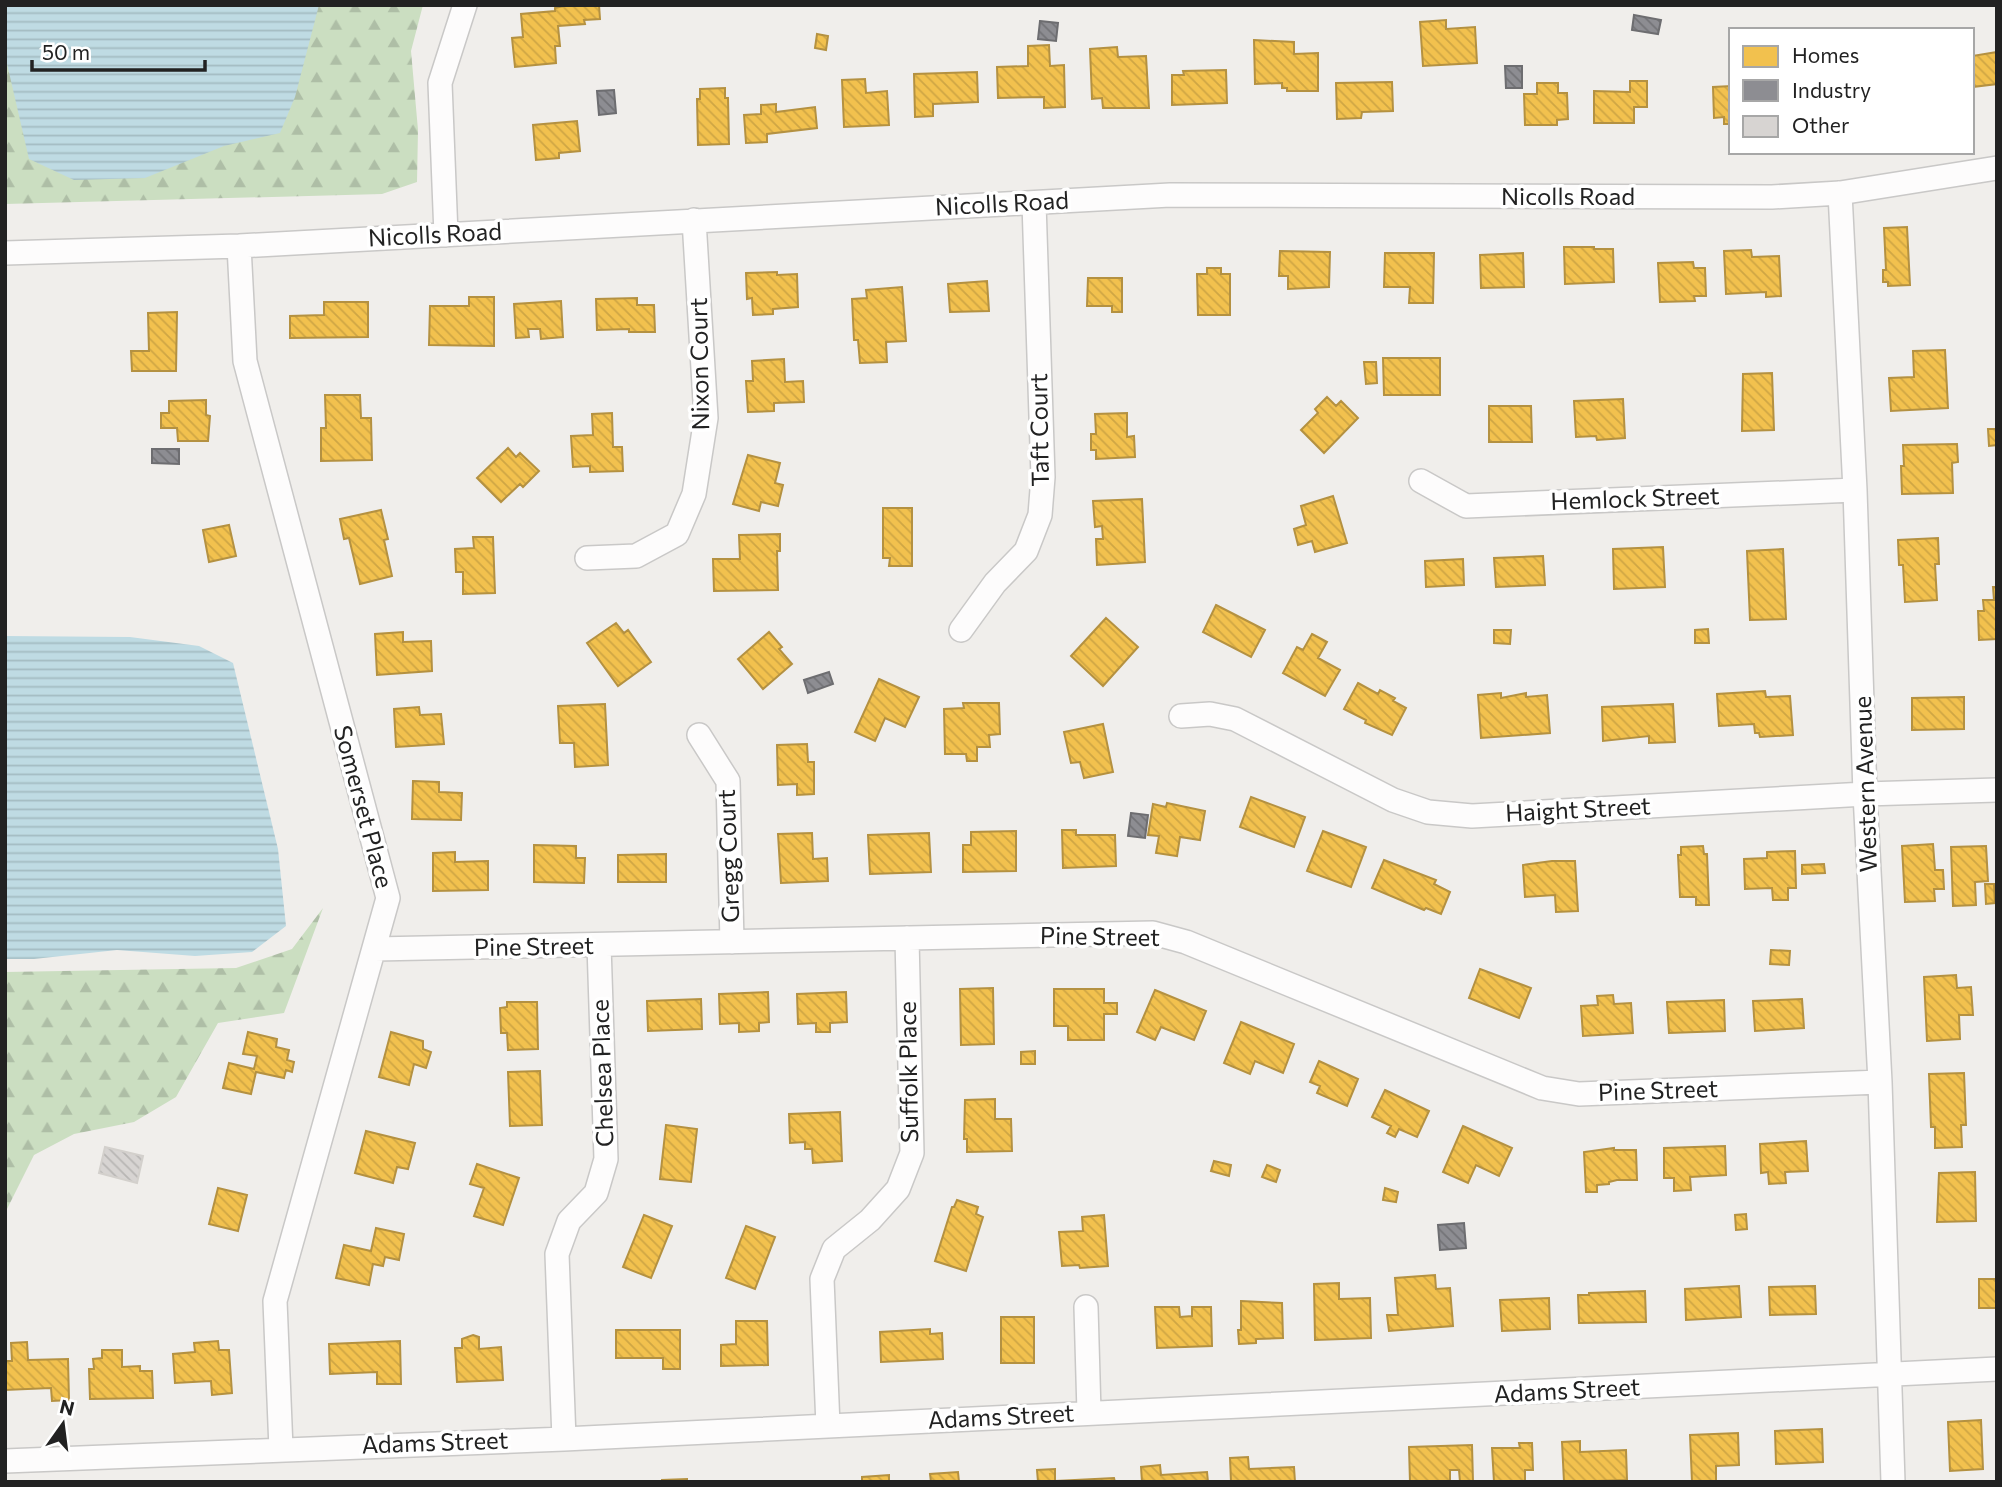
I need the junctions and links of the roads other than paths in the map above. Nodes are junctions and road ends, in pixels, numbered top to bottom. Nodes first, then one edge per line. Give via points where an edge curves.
1 (465, 5) edge
2 (1997, 168) edge
3 (1840, 193) junction
4 (1034, 203) junction
5 (694, 220) junction
6 (446, 235) junction
7 (239, 246) junction
8 (5, 253) edge
9 (1421, 481) dead end
10 (1855, 490) junction
11 (587, 558) dead end
12 (961, 629) dead end
13 (1181, 716) dead end
14 (699, 735) dead end
15 (1997, 790) edge
16 (1865, 794) junction
17 (906, 938) junction
18 (732, 942) junction
19 (599, 945) junction
20 (375, 949) junction
21 (1880, 1082) junction
22 (1086, 1307) dead end
23 (1997, 1369) edge
24 (1889, 1376) junction
25 (1089, 1413) junction
26 (828, 1426) junction
27 (564, 1439) junction
28 (281, 1448) junction
29 (5, 1461) edge
30 (1893, 1482) edge

1 - 6 street via 440,83
2 - 3 street, Nicolls Road
3 - 4 street, Nicolls Road via 1772,197 1170,195
3 - 10 street, Western Avenue
4 - 5 street, Nicolls Road
4 - 12 street, Taft Court via 1041,515 1026,551
5 - 6 street, Nicolls Road
5 - 11 street, Nixon Court via 706,418 694,494 677,534 636,556
6 - 7 street, Nicolls Road
7 - 8 street, Nicolls Road
7 - 20 street, Somerset Place via 245,361 388,898
9 - 10 street, Hemlock Street via 1466,506
10 - 16 street, Western Avenue
13 - 16 street, Haight Street via 1210,714 1247,723 1393,800 1428,812 1472,816
14 - 18 street, Gregg Court via 728,781
15 - 16 street, Haight Street
16 - 21 street, Western Avenue
17 - 18 street, Pine Street
17 - 21 street, Pine Street via 1153,933 1186,942 1542,1088 1579,1094
17 - 26 street, Suffolk Place via 912,1153 898,1189 834,1249 822,1279
18 - 19 street, Pine Street
19 - 20 street, Pine Street
19 - 27 street, Chelsea Place via 606,1159 596,1193 569,1221 557,1254
20 - 28 street, Somerset Place via 275,1301
21 - 24 street, Western Avenue
22 - 25 street
23 - 24 street, Adams Street
24 - 25 street, Adams Street
24 - 30 street, Western Avenue
25 - 26 street, Adams Street
26 - 27 street, Adams Street
27 - 28 street, Adams Street
28 - 29 street, Adams Street

